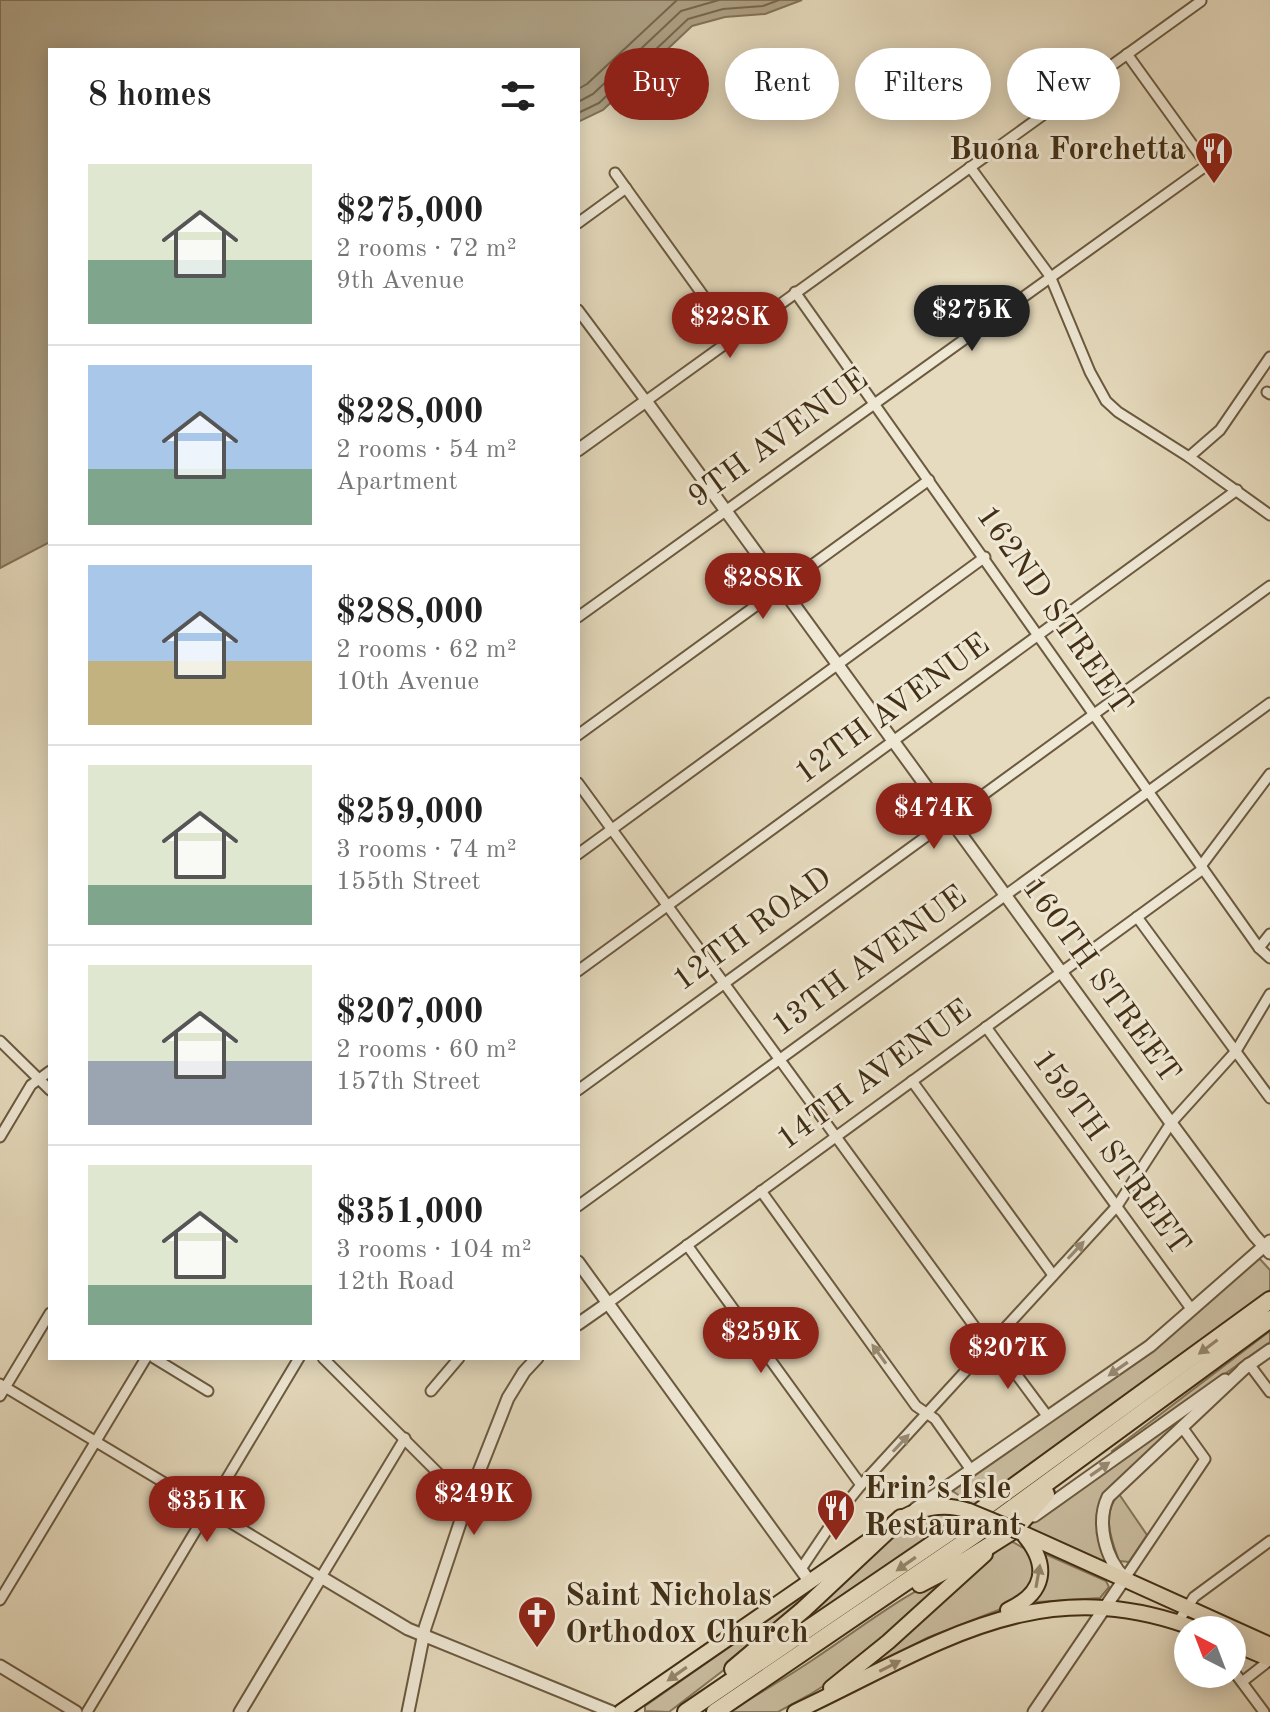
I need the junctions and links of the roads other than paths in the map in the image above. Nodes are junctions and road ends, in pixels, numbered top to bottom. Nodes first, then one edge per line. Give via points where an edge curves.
1 (1201, 1) edge
2 (1127, 54) junction
3 (970, 167) junction
4 (615, 173) dead end
5 (626, 188) junction
6 (580, 222) edge
7 (1050, 276) junction
8 (795, 292) junction
9 (580, 313) edge
10 (733, 337) junction
11 (1270, 357) edge
12 (646, 401) junction
13 (874, 403) junction
14 (580, 449) edge
15 (1189, 457) junction
16 (929, 480) junction
17 (1237, 490) junction
18 (726, 510) junction
19 (1270, 515) edge
20 (985, 557) junction
21 (1270, 586) edge
22 (782, 587) junction
23 (580, 616) edge
24 (1039, 636) junction
25 (838, 664) junction
26 (1270, 703) edge
27 (1094, 714) junction
28 (580, 734) edge
29 (894, 742) junction
30 (1270, 774) edge
31 (580, 786) edge
32 (1149, 792) junction
33 (950, 819) junction
34 (613, 828) junction
35 (580, 853) edge
36 (1202, 868) junction
37 (1006, 896) junction
38 (669, 906) junction
39 (1137, 917) junction
40 (1270, 934) edge
41 (1259, 948) junction
42 (1270, 958) edge
43 (580, 970) edge
44 (1061, 972) junction
45 (725, 983) junction
46 (1270, 994) edge
47 (986, 1027) junction
48 (0, 1041) edge
49 (1236, 1051) junction
50 (780, 1059) junction
51 (48, 1072) edge
52 (39, 1079) junction
53 (912, 1081) junction
54 (48, 1088) edge
55 (580, 1089) edge
56 (1270, 1098) edge
57 (1171, 1123) junction
58 (837, 1136) junction
59 (0, 1137) edge
60 (761, 1191) junction
61 (580, 1205) edge
62 (1117, 1206) junction
63 (687, 1245) junction
64 (1268, 1247) edge
65 (580, 1265) edge
66 (1053, 1275) junction
67 (1270, 1300) edge
68 (608, 1303) junction
69 (1192, 1310) junction
70 (48, 1316) edge
71 (1270, 1319) edge
72 (580, 1323) edge
73 (990, 1343) junction
74 (1270, 1350) edge
75 (145, 1360) edge
76 (157, 1360) edge
77 (298, 1360) edge
78 (325, 1360) edge
79 (457, 1360) edge
80 (535, 1360) edge
81 (1249, 1364) junction
82 (2, 1389) edge
83 (208, 1391) dead end
84 (431, 1391) dead end
85 (1174, 1391) junction
86 (1270, 1392) edge
87 (927, 1415) junction
88 (1048, 1417) junction
89 (1182, 1427) junction
90 (405, 1438) junction
91 (96, 1441) junction
92 (971, 1470) junction
93 (861, 1485) junction
94 (467, 1502) junction
95 (209, 1509) junction
96 (901, 1518) junction
97 (1018, 1532) junction
98 (1270, 1541) edge
99 (806, 1576) junction
100 (321, 1577) junction
101 (1125, 1578) junction
102 (0, 1600) edge
103 (1104, 1607) junction
104 (1181, 1615) junction
105 (845, 1625) junction
106 (957, 1634) junction
107 (424, 1636) junction
108 (1270, 1645) edge
109 (1246, 1649) edge
110 (1270, 1660) edge
111 (0, 1666) edge
112 (1246, 1679) edge
113 (1246, 1687) edge
114 (76, 1712) edge
115 (87, 1712) edge
116 (240, 1712) edge
117 (408, 1712) edge
118 (612, 1712) edge
119 (621, 1712) edge
120 (678, 1712) edge
121 (686, 1712) edge
122 (715, 1712) edge
123 (795, 1712) edge
124 (1034, 1712) edge
125 (1264, 1712) edge

1 - 2 street
2 - 3 street
2 - 7 street, 9TH AVENUE via 1207,165
3 - 7 street
3 - 8 street
4 - 5 street
5 - 6 street
5 - 10 street
7 - 13 street, 9TH AVENUE
7 - 15 street via 1106,401
8 - 10 street
8 - 13 street, 162ND STREET
9 - 12 street, 160TH STREET
10 - 12 street
11 - 15 street via 1220,430
12 - 14 street
12 - 18 street, 160TH STREET
13 - 16 street, 162ND STREET
13 - 18 street, 9TH AVENUE
15 - 17 street
16 - 20 street, 162ND STREET
16 - 22 street
17 - 19 street
17 - 24 street, 12TH AVENUE
18 - 22 street, 160TH STREET
18 - 23 street, 9TH AVENUE
20 - 24 street, 162ND STREET
20 - 25 street
21 - 27 street, 12TH ROAD
22 - 25 street, 160TH STREET
22 - 28 street
24 - 27 street, 162ND STREET
24 - 29 street, 12TH AVENUE
25 - 29 street, 160TH STREET
25 - 34 street
26 - 32 street, 13TH AVENUE
27 - 32 street, 162ND STREET
27 - 33 street, 12TH ROAD
29 - 33 street, 160TH STREET
29 - 38 street, 12TH AVENUE
30 - 36 street, 14TH AVENUE
31 - 34 street
32 - 36 street, 162ND STREET
32 - 37 street, 13TH AVENUE
33 - 37 street, 160TH STREET
33 - 45 street, 12TH ROAD
34 - 35 street
34 - 38 street
36 - 39 street, 14TH AVENUE
36 - 41 street, 162ND STREET
37 - 44 street, 160TH STREET
37 - 50 street, 13TH AVENUE
38 - 43 street, 12TH AVENUE
38 - 45 street
39 - 44 street, 14TH AVENUE
39 - 49 street
40 - 41 street
41 - 42 street, 162ND STREET
44 - 47 street, 14TH AVENUE
44 - 57 street, 160TH STREET
45 - 50 street
45 - 55 street, 12TH ROAD
46 - 49 street
47 - 53 street, 14TH AVENUE
47 - 62 street, 159TH STREET
48 - 52 street
49 - 56 street
49 - 57 street
50 - 58 street
50 - 61 street, 13TH AVENUE
51 - 52 street
52 - 54 street
52 - 59 street
53 - 58 street, 14TH AVENUE
53 - 66 street
57 - 62 street
57 - 64 street, 160TH STREET
58 - 60 street, 14TH AVENUE
58 - 73 street
60 - 63 street, 14TH AVENUE
87 -> 60 street
66 -> 62 street
62 - 69 street, 159TH STREET
63 - 68 street, 14TH AVENUE
63 - 93 street
64 - 69 street
65 - 68 street
66 - 73 street
67 -> 121 highway via 954,1531
68 - 72 street, 14TH AVENUE
68 - 99 street
69 -> 88 street
70 - 82 street
71 - 85 highway
73 - 87 street
73 - 88 street
74 - 81 street
75 - 91 street
76 - 83 street
77 - 95 street
78 - 90 street
79 - 84 street
80 - 94 street via 508,1398
81 - 86 street
81 - 89 street
97 -> 81 street
82 - 91 street
85 - 97 highway via 1044,1496
85 - 105 highway
87 - 92 street
93 -> 87 street
88 - 92 street
89 - 101 street via 1205,1459
89 - 101 street via 1105,1502 1105,1541
90 - 94 street
90 - 100 street
91 - 95 street
91 - 102 street
92 - 96 street
93 - 99 street via 840,1511
94 - 107 street
95 - 100 street
95 - 115 street
96 - 97 main road, bridge via 941,1505
96 - 99 main road
96 - 120 highway via 775,1636
97 - 101 main road
97 - 105 highway
106 -> 97 main road via 1017,1605 1035,1590 1040,1562
97 - 123 main road via 857,1668
98 - 104 street via 1194,1597
99 -> 119 main road
100 - 107 street
100 - 116 street
101 - 103 street
101 - 104 main road
103 - 104 main road
103 - 106 main road via 1021,1612
103 - 124 street
104 - 108 main road
105 - 122 highway
123 -> 106 main road
107 - 117 street
107 - 118 street
109 - 110 main road
110 - 112 street
111 - 114 street
113 - 125 street

